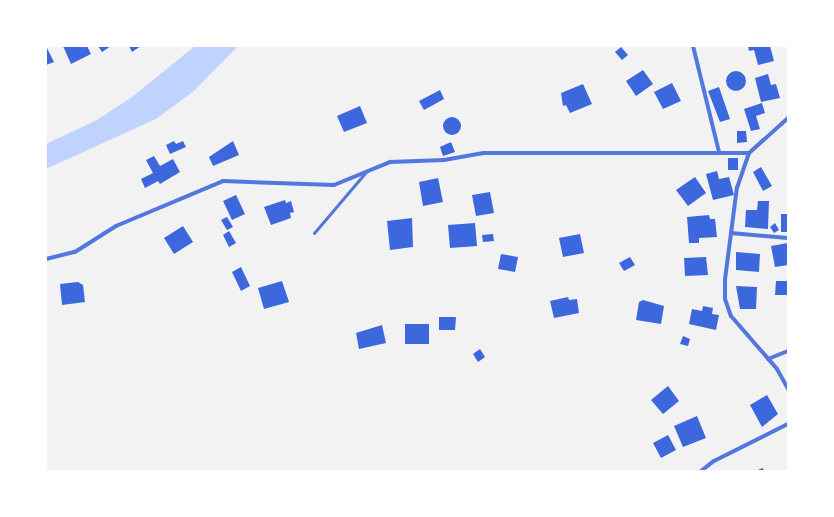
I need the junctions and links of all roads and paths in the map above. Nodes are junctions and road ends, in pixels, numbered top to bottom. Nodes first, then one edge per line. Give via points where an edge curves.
1 (693, 46) edge
2 (788, 118) edge
3 (719, 152) junction
4 (749, 153) junction
5 (366, 170) junction
6 (314, 233) dead end
7 (731, 233) junction
8 (788, 238) edge
9 (46, 260) edge
10 (788, 351) edge
11 (768, 359) junction
12 (788, 389) edge
13 (788, 424) edge
14 (701, 471) edge

1 - 3 street
2 - 4 street
3 - 4 street
3 - 5 street via 483,153 390,162
4 - 7 street via 737,187
5 - 6 lane
5 - 9 street via 334,184 223,181 116,226 75,252
7 - 8 street
7 - 11 street via 726,299 731,316
10 - 11 street
11 - 12 street
13 - 14 street via 714,461

